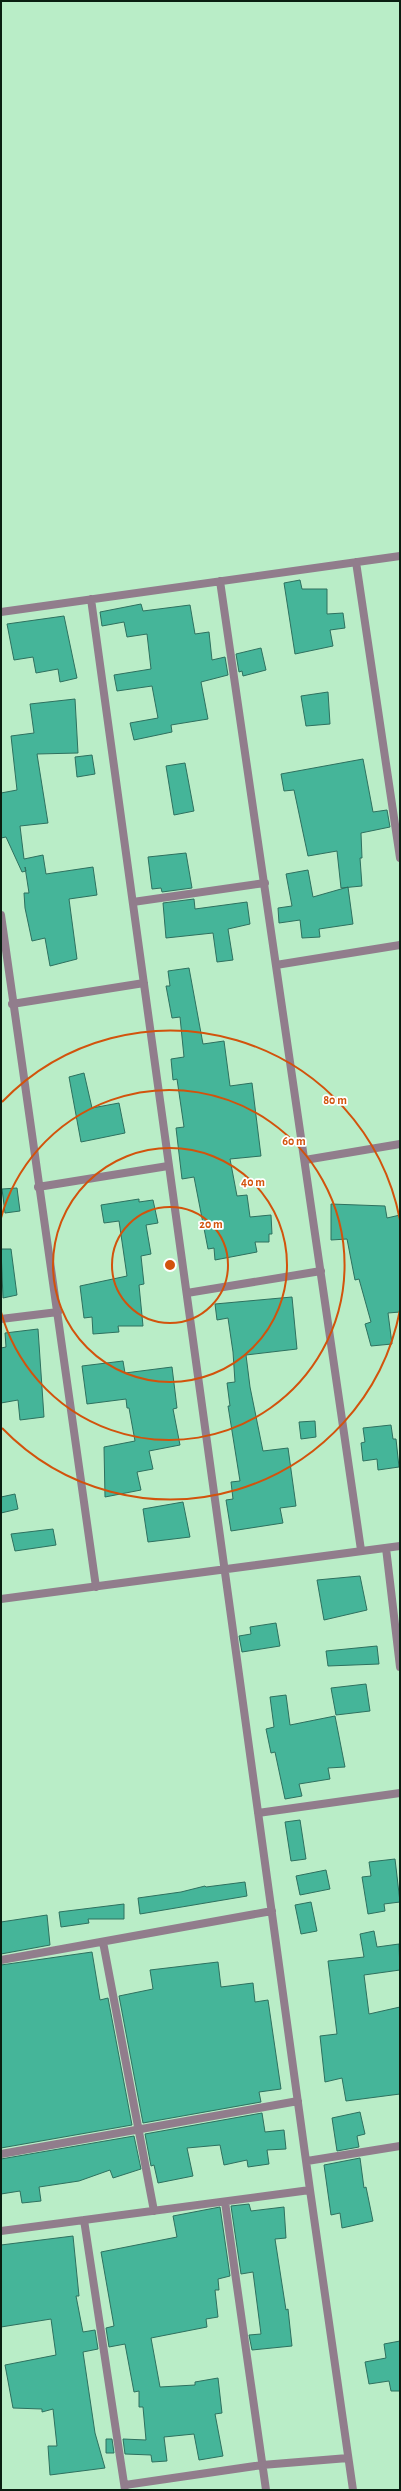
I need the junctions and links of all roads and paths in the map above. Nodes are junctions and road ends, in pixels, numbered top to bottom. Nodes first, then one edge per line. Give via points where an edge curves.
1 (400, 556) edge
2 (356, 562) junction
3 (220, 581) junction
4 (91, 599) junction
5 (1, 612) edge
6 (400, 858) edge
7 (265, 883) junction
8 (134, 902) junction
9 (1, 914) edge
10 (2, 926) edge
11 (400, 945) edge
12 (276, 965) junction
13 (144, 983) junction
14 (12, 1004) junction
15 (400, 1144) edge
16 (305, 1160) junction
17 (168, 1166) junction
18 (38, 1187) junction
19 (321, 1271) junction
20 (187, 1293) junction
21 (58, 1312) junction
22 (1, 1319) edge
23 (400, 1546) edge
24 (386, 1548) junction
25 (361, 1550) junction
26 (224, 1571) junction
27 (96, 1587) junction
28 (1, 1599) edge
29 (400, 1667) edge
30 (400, 1793) edge
31 (258, 1813) junction
32 (272, 1911) junction
33 (103, 1942) junction
34 (1, 1960) edge
35 (298, 2101) junction
36 (138, 2130) junction
37 (400, 2146) edge
38 (1, 2154) edge
39 (307, 2161) junction
40 (310, 2190) junction
41 (225, 2202) junction
42 (154, 2211) junction
43 (84, 2220) junction
44 (1, 2231) edge
45 (348, 2458) junction
46 (262, 2465) junction
47 (125, 2487) edge
48 (266, 2490) edge
49 (353, 2490) edge

1 - 2 street
2 - 3 street
2 - 6 street
3 - 4 street
3 - 7 street
4 - 5 street
4 - 8 street
7 - 8 street
7 - 12 street
8 - 13 street
9 - 10 street
10 - 14 street
11 - 12 street
12 - 16 street
13 - 14 street
13 - 17 street
14 - 18 street
15 - 16 street
16 - 19 street
17 - 18 street
17 - 20 street
18 - 21 street
19 - 20 street
19 - 25 street
20 - 26 street
21 - 22 street
21 - 27 street
23 - 24 street
24 - 25 street
24 - 29 street
25 - 26 street
26 - 27 street
26 - 31 street
27 - 28 street
30 - 31 street
31 - 32 street
32 - 33 street
32 - 35 street
33 - 34 street
33 - 36 street
35 - 36 street
35 - 39 street
36 - 38 street
36 - 42 street
37 - 39 street
39 - 40 street
40 - 41 street
40 - 45 street
41 - 42 street
41 - 46 street
42 - 43 street
43 - 44 street
43 - 47 street
45 - 46 street
45 - 49 street
46 - 47 street
46 - 48 street

